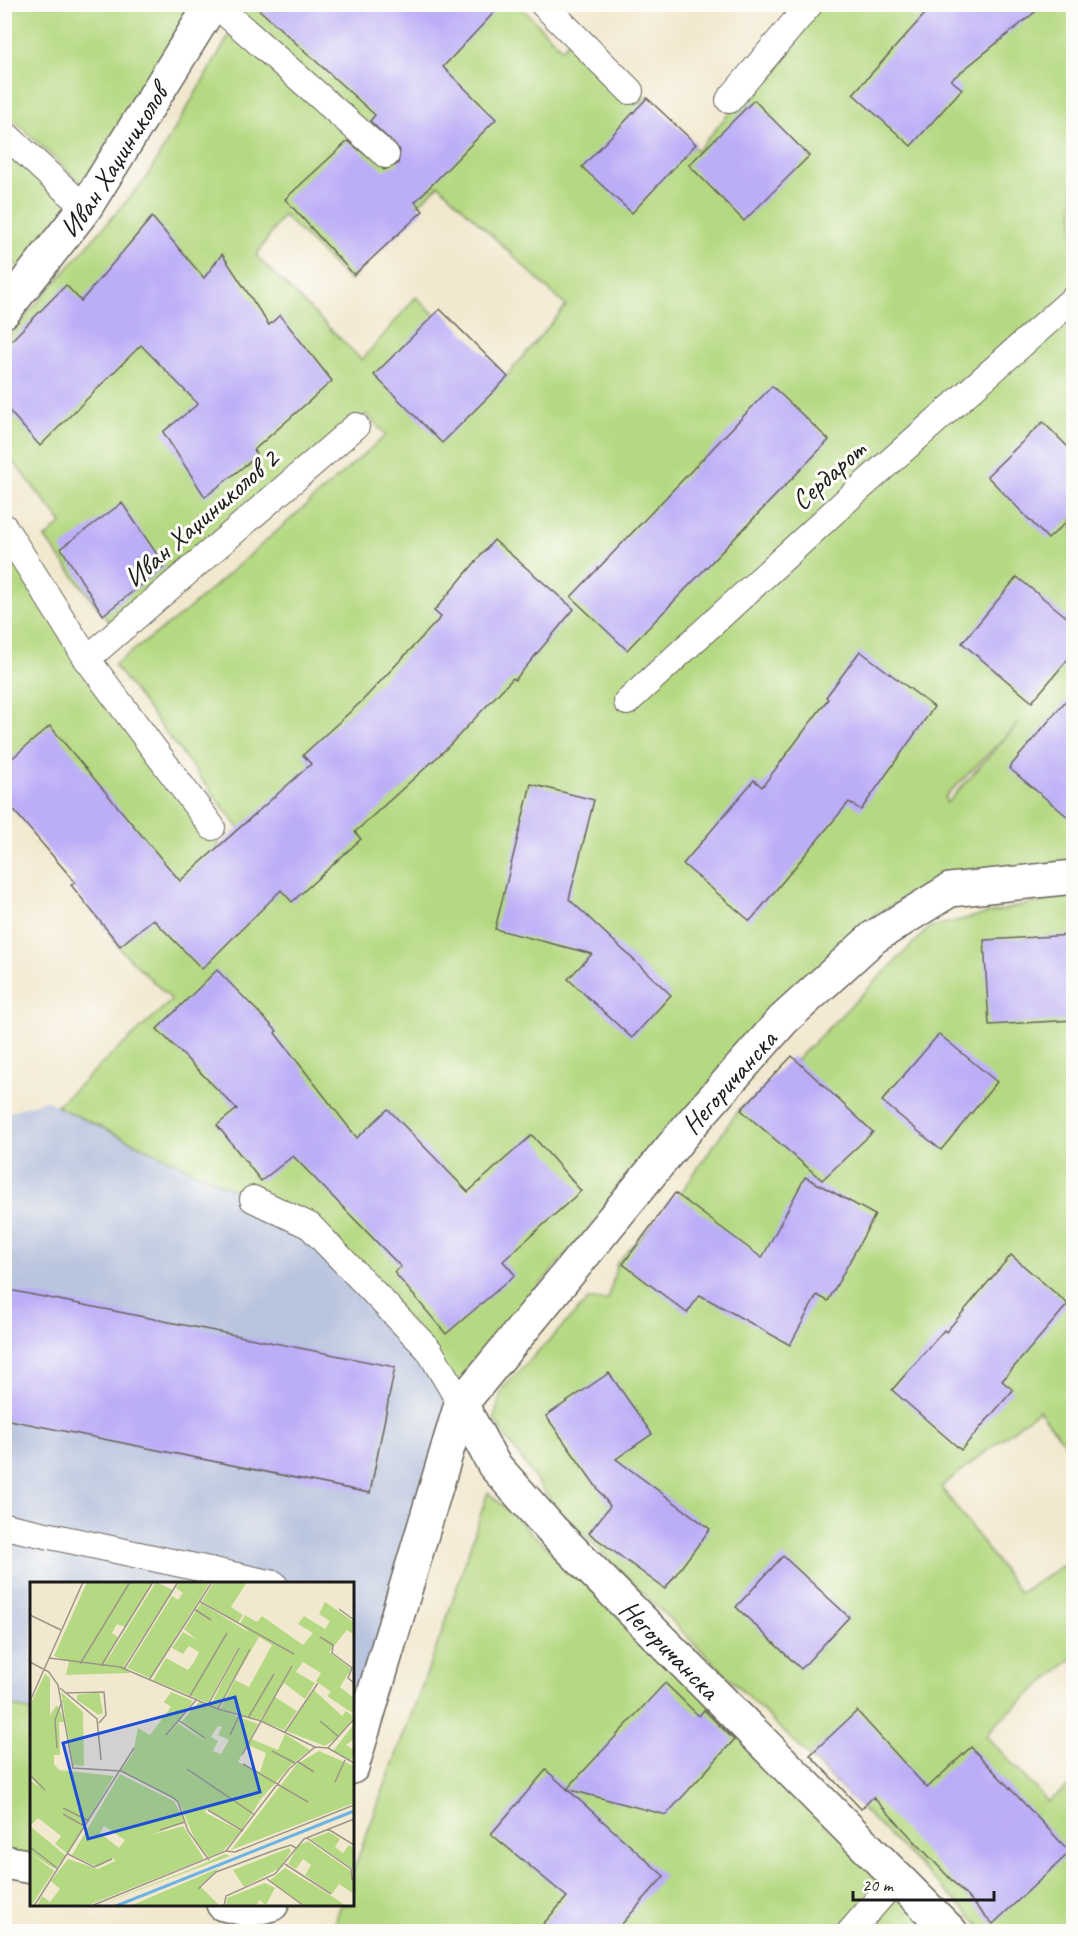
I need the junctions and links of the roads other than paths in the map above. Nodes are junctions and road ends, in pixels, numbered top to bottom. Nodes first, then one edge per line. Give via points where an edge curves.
1 (214, 4) edge
2 (543, 4) edge
3 (810, 4) edge
4 (630, 91) dead end
5 (729, 100) dead end
6 (4, 133) edge
7 (387, 155) dead end
8 (85, 208) junction
9 (1074, 298) edge
10 (7, 303) edge
11 (356, 426) dead end
12 (4, 527) edge
13 (87, 659) junction
14 (627, 702) dead end
15 (212, 827) dead end
16 (1074, 877) edge
17 (254, 1199) dead end
18 (461, 1404) junction
19 (4, 1526) edge
20 (265, 1582) edge
21 (354, 1760) edge
22 (4, 1862) edge
23 (30, 1867) edge
24 (898, 1877) junction
25 (228, 1906) edge
26 (267, 1906) edge
27 (950, 1931) edge
28 (850, 1932) edge

1 - 7 lane
1 - 8 street, Иван Хаџиниколов
2 - 4 lane
3 - 5 lane
6 - 8 lane
8 - 10 street, Иван Хаџиниколов
9 - 14 lane, Сердарот
11 - 13 lane, Иван Хаџиниколов 2
12 - 13 lane
13 - 15 lane
16 - 18 street, Негоричанска via 950,890 874,937 783,1020 691,1124
17 - 18 lane, Негоричанска via 310,1226 429,1350
18 - 21 street, Негоричанска
18 - 24 street, Негоричанска via 494,1465 551,1529
19 - 20 lane
22 - 23 street
24 - 27 street, Негоричанска
24 - 28 lane
25 - 26 street via 249,1910

